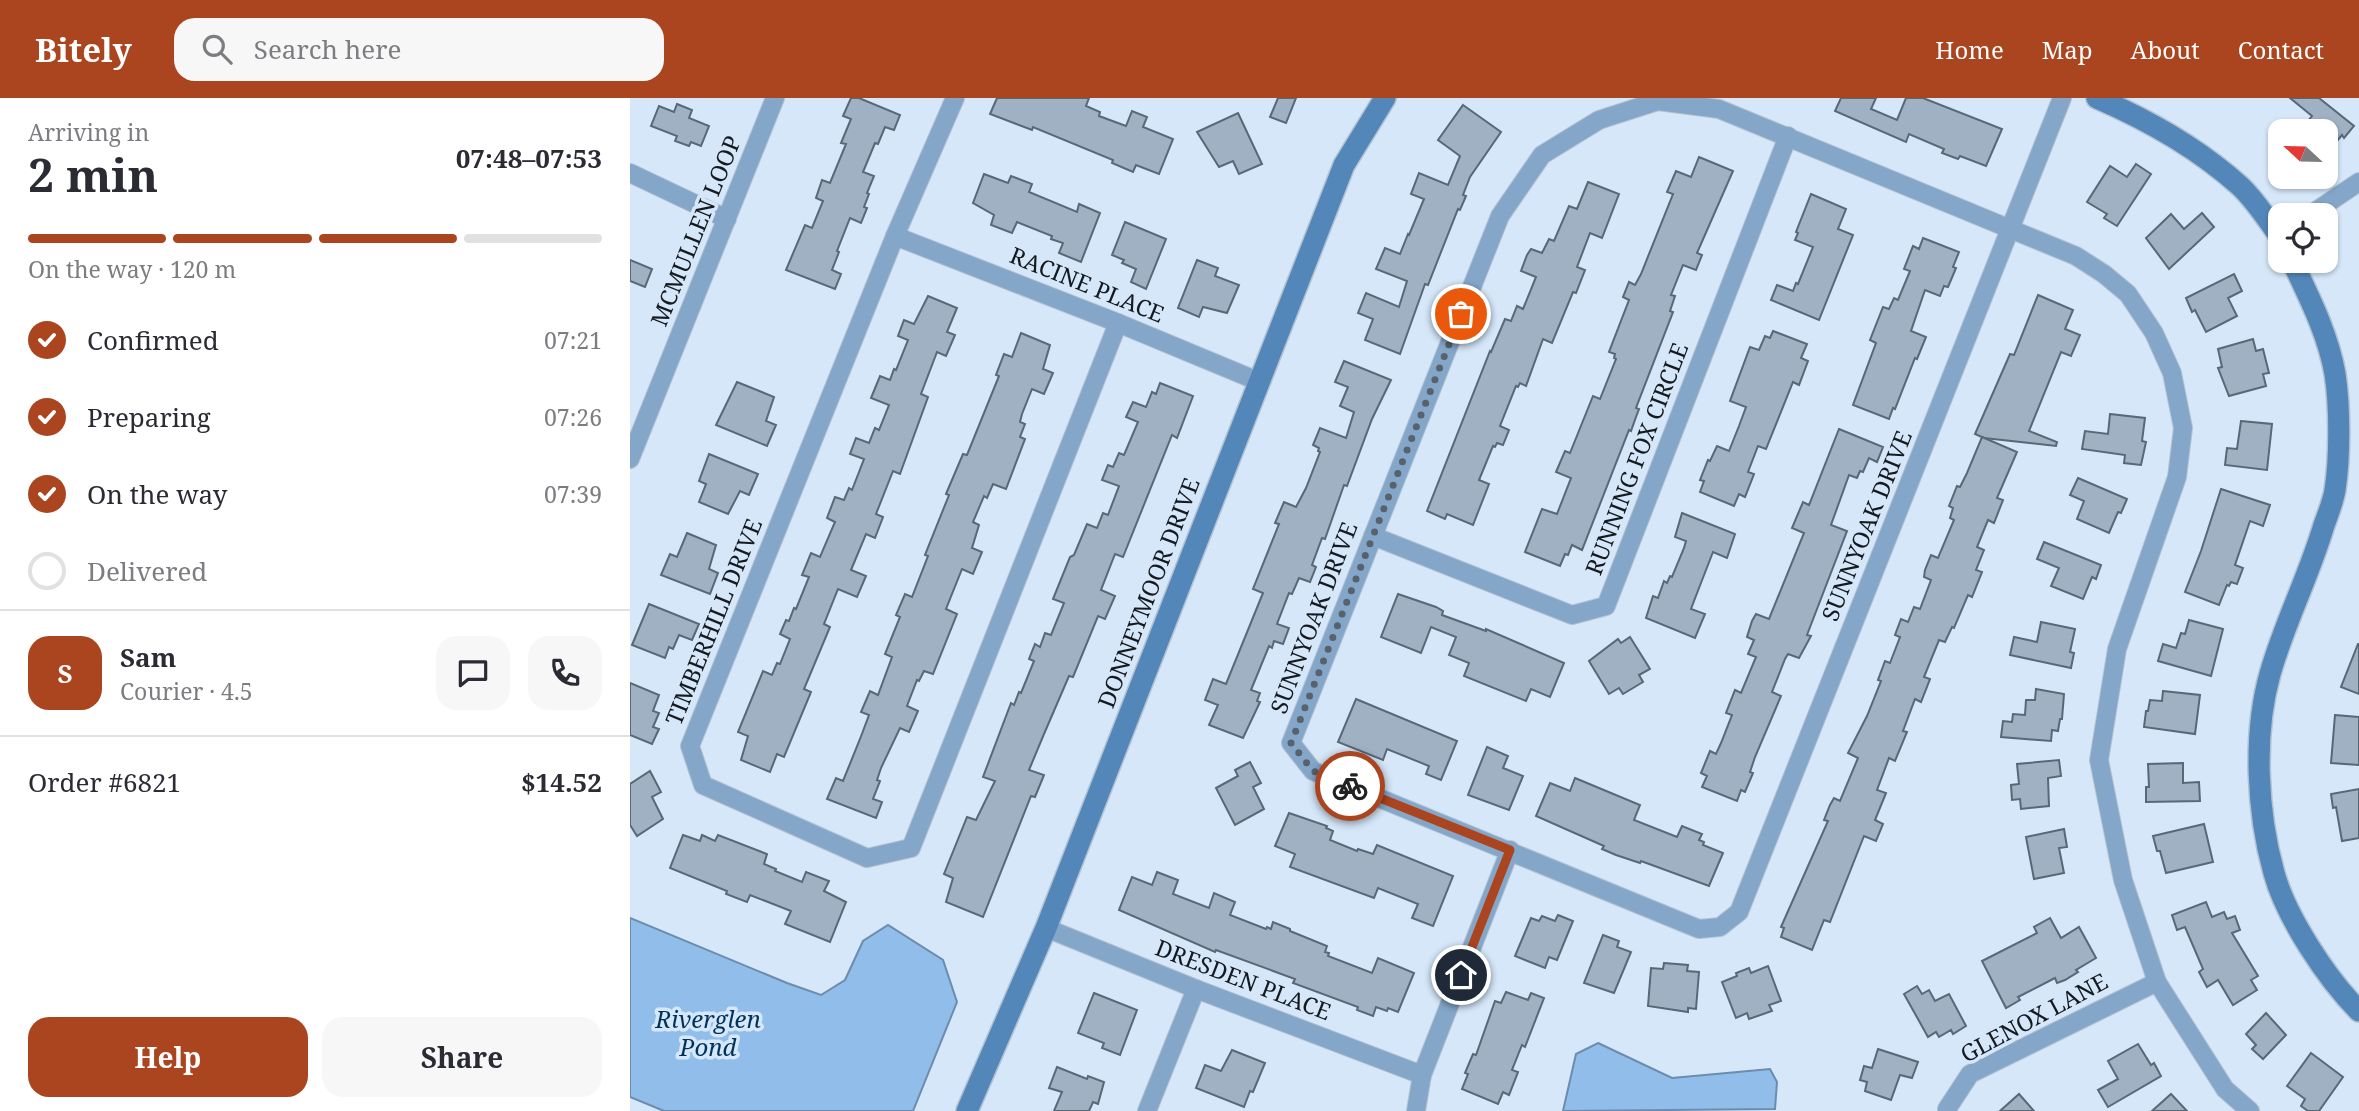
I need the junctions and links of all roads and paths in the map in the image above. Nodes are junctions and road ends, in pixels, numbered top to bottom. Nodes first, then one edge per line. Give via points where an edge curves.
1 (775, 98) edge
2 (955, 98) edge
3 (1385, 98) edge
4 (2062, 98) edge
5 (2098, 98) edge
6 (1788, 136) junction
7 (630, 173) edge
8 (2359, 182) edge
9 (2328, 203) edge
10 (727, 219) junction
11 (2268, 221) edge
12 (2011, 229) junction
13 (895, 236) junction
14 (2298, 273) edge
15 (1118, 323) junction
16 (1260, 382) junction
17 (630, 459) edge
18 (1373, 536) junction
19 (1510, 850) junction
20 (1046, 929) junction
21 (2157, 982) junction
22 (1196, 989) junction
23 (2359, 1011) edge
24 (1422, 1075) junction
25 (967, 1111) edge
26 (1147, 1111) edge
27 (1416, 1111) edge
28 (1948, 1111) edge
29 (2250, 1111) edge

1 - 10 street, MCMULLEN LOOP
2 - 13 street, TIMBERHILL DRIVE
3 - 16 street, DONNEYMOOR DRIVE via 1344,165
4 - 12 street, SUNNYOAK DRIVE
5 - 11 street via 2191,148 2241,188
6 - 12 street, SUNNYOAK DRIVE
6 - 18 street, SUNNYOAK DRIVE via 1719,109 1658,101 1599,120 1542,155 1500,216
6 - 18 street, RUNNING FOX CIRCLE via 1606,606 1572,615
7 - 10 street
8 - 9 street
10 - 17 street, MCMULLEN LOOP
12 - 19 street, SUNNYOAK DRIVE via 1740,912 1720,927 1699,929
12 - 21 street, SUNNYOAK DRIVE via 2076,256 2128,294 2154,333 2172,373 2183,428 2177,477 2117,649 2099,760 2123,880
13 - 15 street, RACINE PLACE
13 - 15 street, TIMBERHILL DRIVE via 690,746 703,785 867,858 911,848
14 - 23 street via 2316,312 2335,374 2336,468 2318,547 2269,675 2259,738 2260,809 2274,875 2298,926 2342,995
15 - 16 street, RACINE PLACE
16 - 20 street, DONNEYMOOR DRIVE
18 - 19 street, SUNNYOAK DRIVE via 1291,743 1313,771
19 - 24 street
20 - 22 street, DRESDEN PLACE
20 - 25 street, DONNEYMOOR DRIVE
21 - 28 street, GLENOX LANE via 1970,1074
21 - 29 street, SUNNYOAK DRIVE via 2225,1089
22 - 24 street, DRESDEN PLACE
22 - 26 street
24 - 27 street

